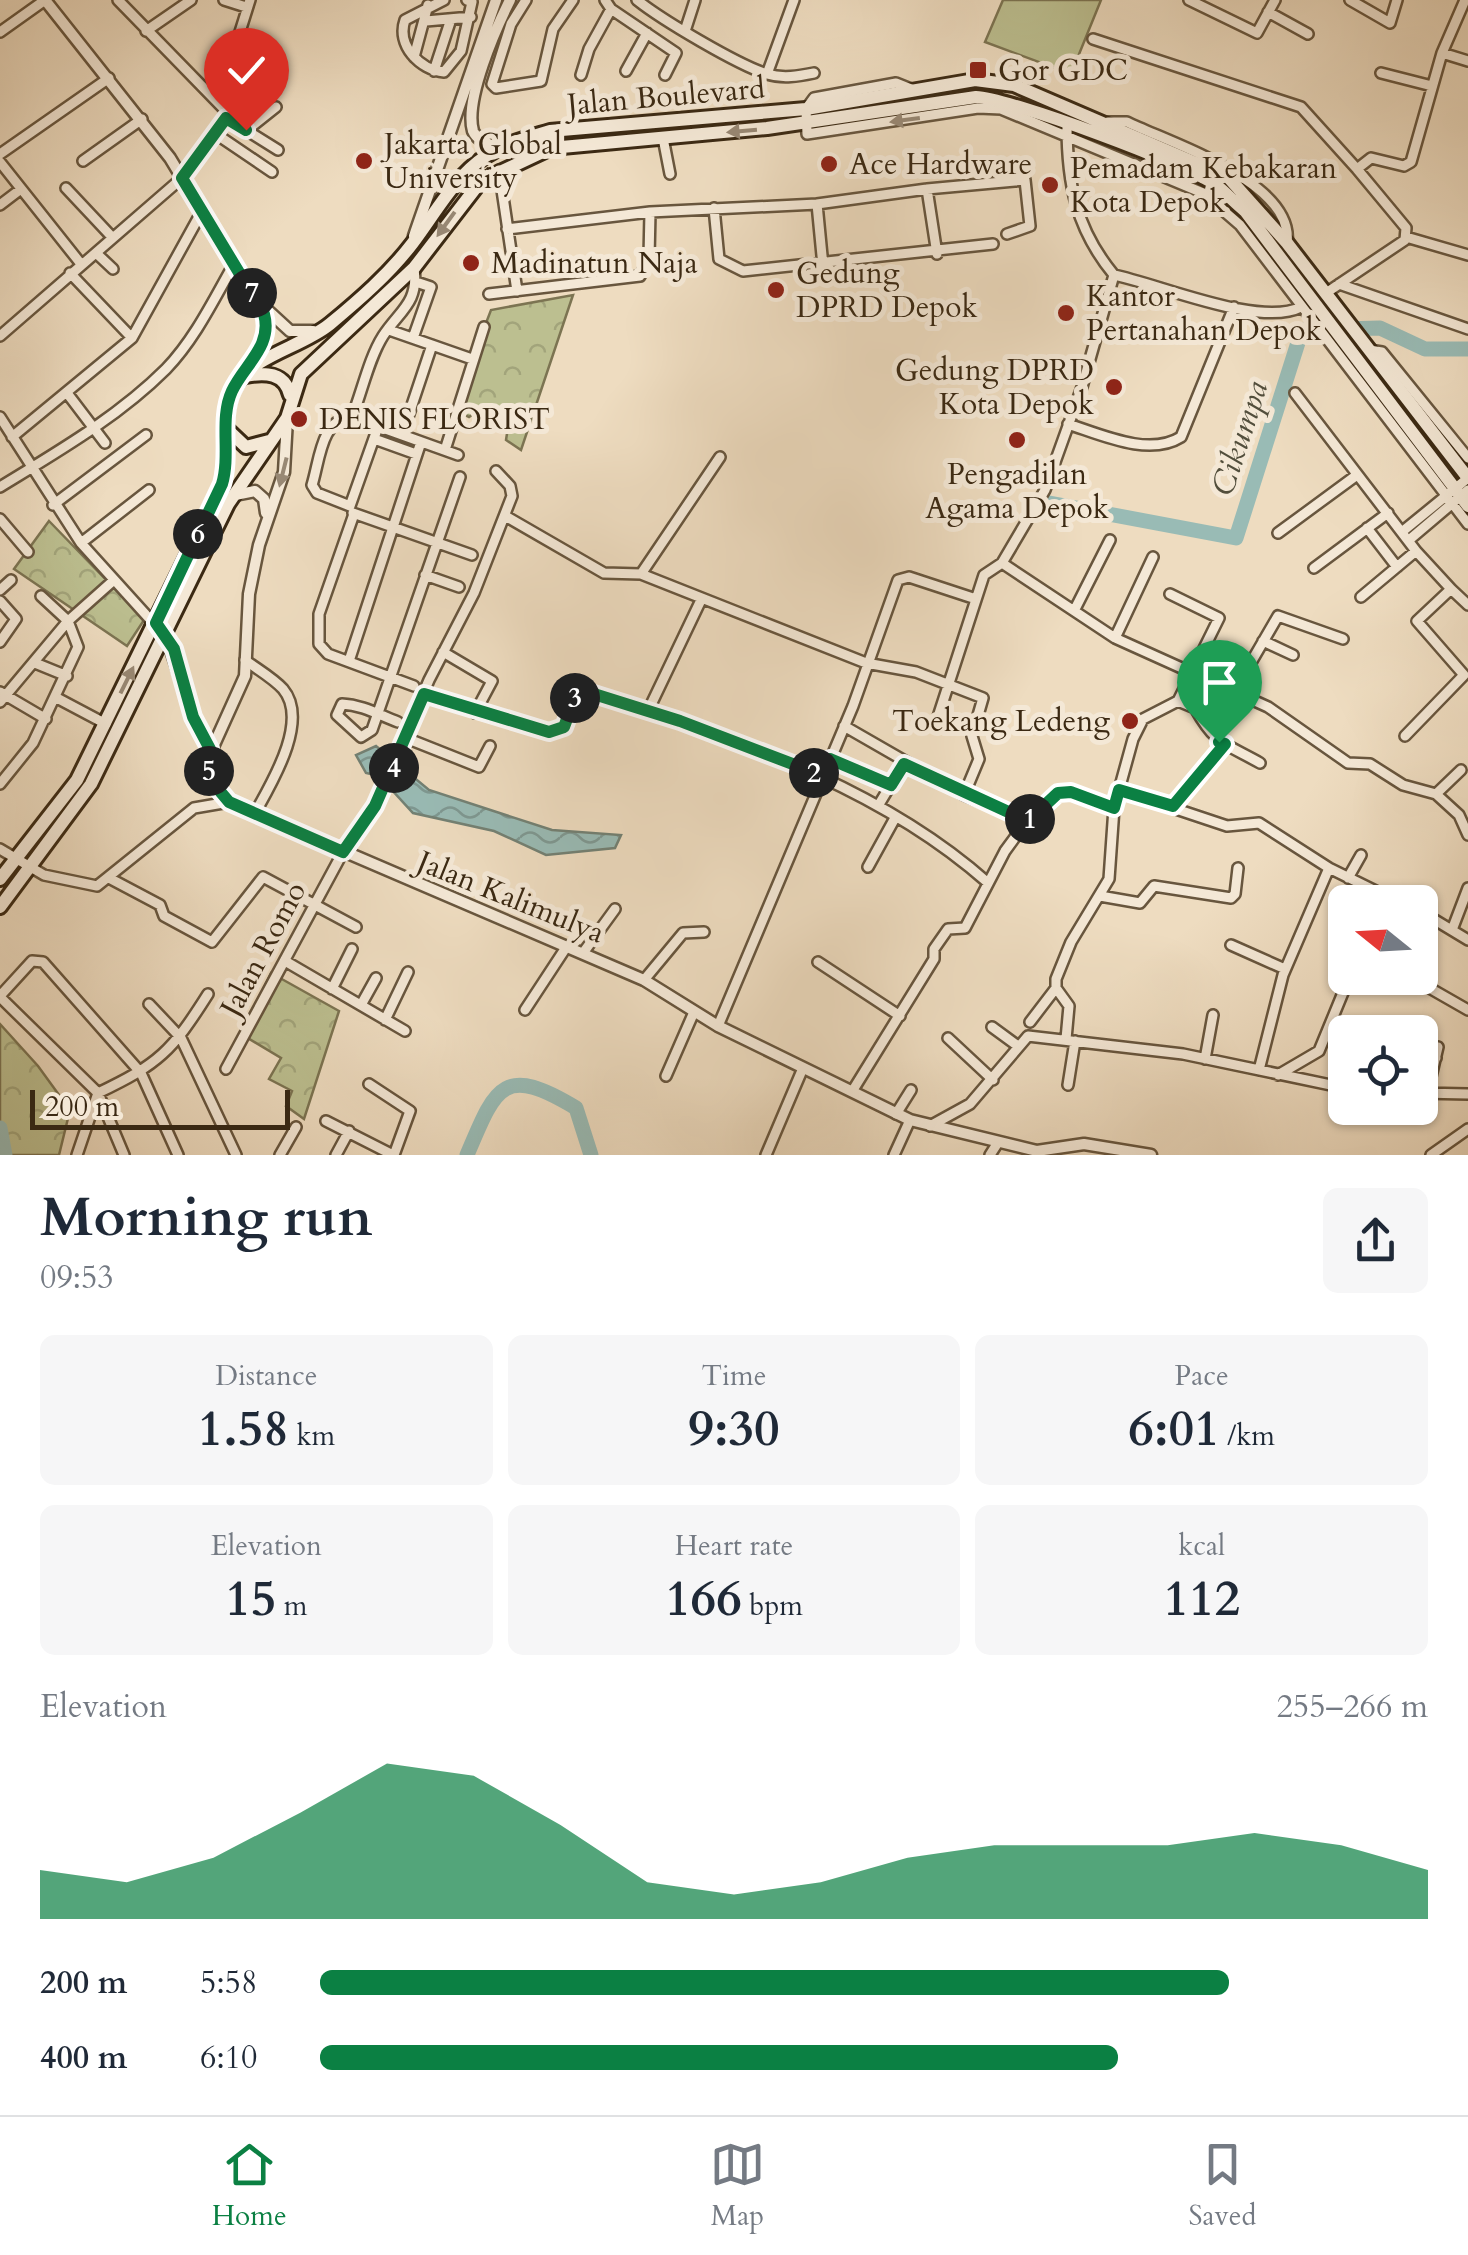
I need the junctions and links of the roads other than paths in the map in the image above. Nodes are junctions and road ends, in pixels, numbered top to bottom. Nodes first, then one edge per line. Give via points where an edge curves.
1 (45, 0) edge
2 (118, 0) edge
3 (191, 0) edge
4 (224, 0) edge
5 (444, 0) edge
6 (468, 0) edge
7 (496, 0) edge
8 (510, 0) edge
9 (526, 0) edge
10 (572, 0) edge
11 (637, 0) edge
12 (695, 0) edge
13 (794, 0) edge
14 (1189, 0) edge
15 (1275, 0) edge
16 (1350, 0) edge
17 (1397, 0) edge
18 (1465, 0) edge
19 (248, 4) edge
20 (428, 4) junction
21 (608, 5) edge
22 (1268, 12) junction
23 (470, 18) junction
24 (452, 19) junction
25 (426, 21) junction
26 (146, 30) junction
27 (685, 31) junction
28 (0, 32) edge
29 (647, 33) junction
30 (1308, 34) dead end
31 (466, 38) junction
32 (1093, 39) dead end
33 (487, 41) junction
34 (1442, 53) junction
35 (414, 57) junction
36 (1468, 61) edge
37 (434, 71) junction
38 (626, 71) dead end
39 (814, 72) dead end
40 (1381, 73) dead end
41 (767, 74) junction
42 (581, 75) dead end
43 (665, 75) dead end
44 (109, 78) junction
45 (1432, 86) junction
46 (496, 88) junction
47 (477, 89) junction
48 (1052, 100) junction
49 (276, 107) dead end
50 (228, 116) junction
51 (1048, 117) junction
52 (142, 119) junction
53 (807, 122) junction
54 (246, 130) junction
55 (1067, 131) junction
56 (216, 134) junction
57 (663, 138) junction
58 (499, 149) junction
59 (278, 150) dead end
60 (0, 154) edge
61 (0, 162) edge
62 (82, 162) dead end
63 (1358, 169) junction
64 (499, 170) junction
65 (272, 172) dead end
66 (670, 174) dead end
67 (182, 178) junction
68 (66, 188) dead end
69 (21, 189) junction
70 (927, 189) junction
71 (816, 204) junction
72 (0, 205) edge
73 (714, 208) junction
74 (202, 212) junction
75 (650, 212) junction
76 (507, 229) junction
77 (1007, 234) dead end
78 (1406, 236) junction
79 (112, 237) junction
80 (993, 244) dead end
81 (410, 246) junction
82 (96, 254) junction
83 (937, 254) junction
84 (1468, 255) edge
85 (81, 264) junction
86 (234, 264) junction
87 (824, 266) junction
88 (113, 269) dead end
89 (70, 273) junction
90 (414, 275) junction
91 (1114, 275) junction
92 (1340, 284) junction
93 (517, 291) junction
94 (1326, 293) junction
95 (490, 294) dead end
96 (254, 296) junction
97 (1234, 307) junction
98 (1301, 307) junction
99 (484, 326) dead end
100 (324, 329) junction
101 (1468, 329) edge
102 (389, 330) junction
103 (0, 336) edge
104 (132, 338) junction
105 (413, 338) junction
106 (432, 345) junction
107 (1364, 350) junction
108 (472, 359) junction
109 (244, 376) junction
110 (67, 393) junction
111 (1295, 393) dead end
112 (290, 396) junction
113 (0, 417) edge
114 (352, 417) junction
115 (287, 418) junction
116 (1068, 424) junction
117 (378, 427) junction
118 (92, 428) junction
119 (226, 428) junction
120 (146, 435) dead end
121 (402, 435) junction
122 (12, 437) junction
123 (271, 440) junction
124 (377, 440) junction
125 (421, 442) junction
126 (105, 444) dead end
127 (445, 450) junction
128 (416, 454) junction
129 (458, 455) dead end
130 (720, 456) dead end
131 (1468, 458) edge
132 (30, 468) junction
133 (496, 471) dead end
134 (1358, 474) junction
135 (460, 477) dead end
136 (1468, 478) edge
137 (0, 487) edge
138 (149, 490) dead end
139 (232, 496) junction
140 (1458, 496) edge
141 (52, 505) junction
142 (352, 510) junction
143 (1388, 513) junction
144 (507, 516) junction
145 (0, 519) edge
146 (266, 524) junction
147 (1468, 524) edge
148 (390, 527) junction
149 (1367, 528) junction
150 (1278, 533) dead end
151 (1406, 536) junction
152 (1110, 540) dead end
153 (435, 543) junction
154 (81, 544) junction
155 (1416, 551) junction
156 (28, 552) dead end
157 (472, 555) dead end
158 (1153, 558) dead end
159 (1002, 563) junction
160 (1397, 567) junction
161 (1314, 568) dead end
162 (641, 574) junction
163 (425, 575) junction
164 (11, 580) dead end
165 (114, 580) junction
166 (459, 587) dead end
167 (1451, 588) junction
168 (0, 590) edge
169 (1170, 594) dead end
170 (40, 596) dead end
171 (1361, 597) dead end
172 (976, 599) junction
173 (701, 600) junction
174 (0, 601) edge
175 (1468, 606) edge
176 (1075, 609) junction
177 (68, 622) junction
178 (156, 623) junction
179 (166, 637) junction
180 (1115, 638) junction
181 (1343, 640) dead end
182 (1263, 641) junction
183 (0, 642) edge
184 (443, 652) junction
185 (1293, 656) dead end
186 (246, 660) junction
187 (348, 661) junction
188 (35, 663) junction
189 (866, 663) junction
190 (1189, 672) junction
191 (391, 675) junction
192 (67, 676) junction
193 (1466, 676) edge
194 (414, 686) dead end
195 (951, 686) junction
196 (1234, 690) junction
197 (424, 694) junction
198 (1, 697) edge
199 (55, 698) junction
200 (1178, 702) junction
201 (648, 711) junction
202 (475, 713) junction
203 (377, 714) junction
204 (46, 719) junction
205 (398, 722) dead end
206 (936, 723) dead end
207 (106, 724) junction
208 (844, 726) junction
209 (1404, 736) dead end
210 (406, 738) junction
211 (1225, 744) junction
212 (490, 746) dead end
213 (210, 749) junction
214 (830, 759) junction
215 (1260, 762) dead end
216 (904, 764) junction
217 (1462, 770) dead end
218 (824, 776) junction
219 (0, 784) edge
220 (891, 785) junction
221 (1119, 790) junction
222 (1436, 794) junction
223 (964, 795) junction
224 (229, 802) junction
225 (878, 806) junction
226 (1173, 806) junction
227 (1114, 808) junction
228 (255, 813) junction
229 (894, 818) junction
230 (1028, 821) junction
231 (1468, 835) edge
232 (0, 849) edge
233 (343, 852) junction
234 (1361, 855) dead end
235 (21, 862) junction
236 (868, 867) dead end
237 (1238, 868) dead end
238 (1329, 868) junction
239 (108, 878) junction
240 (1348, 878) junction
241 (0, 879) edge
242 (987, 882) junction
243 (1361, 885) edge
244 (1468, 888) edge
245 (1100, 896) junction
246 (315, 906) junction
247 (0, 907) edge
248 (616, 909) dead end
249 (1438, 922) edge
250 (356, 926) dead end
251 (1452, 930) junction
252 (704, 932) dead end
253 (1468, 940) edge
254 (1231, 945) dead end
255 (567, 946) junction
256 (352, 950) dead end
257 (583, 953) junction
258 (285, 961) junction
259 (818, 962) dead end
260 (1286, 969) junction
261 (408, 972) dead end
262 (376, 978) dead end
263 (644, 980) junction
264 (1056, 988) junction
265 (332, 989) junction
266 (1438, 993) edge
267 (208, 994) dead end
268 (1342, 995) edge
269 (0, 996) edge
270 (149, 1004) dead end
271 (361, 1006) junction
272 (526, 1010) dead end
273 (1468, 1010) edge
274 (694, 1012) junction
275 (1213, 1015) dead end
276 (900, 1016) junction
277 (385, 1020) junction
278 (1030, 1022) dead end
279 (718, 1026) junction
280 (992, 1027) dead end
281 (405, 1031) dead end
282 (180, 1038) junction
283 (948, 1038) dead end
284 (1070, 1040) junction
285 (1018, 1046) junction
286 (1206, 1059) junction
287 (803, 1068) junction
288 (226, 1069) dead end
289 (1259, 1070) junction
290 (142, 1073) junction
291 (1278, 1075) junction
292 (666, 1076) dead end
293 (993, 1080) junction
294 (369, 1084) dead end
295 (1068, 1085) dead end
296 (1328, 1085) edge
297 (853, 1090) junction
298 (911, 1090) dead end
299 (98, 1093) junction
300 (1438, 1094) edge
301 (1468, 1094) edge
302 (896, 1114) junction
303 (910, 1120) junction
304 (326, 1121) dead end
305 (930, 1126) junction
306 (296, 1127) dead end
307 (1468, 1129) edge
308 (349, 1131) junction
309 (997, 1144) junction
310 (77, 1155) edge
311 (124, 1155) edge
312 (178, 1155) edge
313 (236, 1155) edge
314 (280, 1155) edge
315 (336, 1155) edge
316 (394, 1155) edge
317 (766, 1155) edge
318 (894, 1155) edge
319 (990, 1155) edge
320 (1151, 1155) edge
321 (1431, 1155) edge

1 - 28 street
1 - 44 street
2 - 26 street
3 - 26 street
4 - 19 street
5 - 20 street
6 - 23 street
7 - 33 street
8 - 33 street
9 - 46 street via 511,24
10 - 46 street via 553,28 541,80
11 - 27 street
12 - 27 street
13 - 41 street
14 - 22 street via 1258,33
15 - 22 street
16 - 17 street via 1390,23
18 - 34 street
19 - 50 street
20 - 25 street
20 - 35 street via 402,28
21 - 29 street
21 - 42 street
22 - 30 street
23 - 24 street
23 - 31 street
24 - 25 street
24 - 37 street
25 - 35 street
26 - 50 street
27 - 41 street
29 - 38 street
29 - 43 street via 676,54
31 - 33 street
31 - 37 street via 444,72
32 - 63 street via 1301,107
33 - 47 street
33 - 81 street
34 - 36 street
34 - 45 street
35 - 37 street
39 - 41 street
40 - 45 street
44 - 52 street
44 - 60 street
45 - 63 street via 1411,162 1371,158
46 - 47 street
47 - 58 street via 473,130
48 - 51 main road
48 - 53 main road, Jalan Boulevard via 987,80 911,89
48 - 94 main road, Jalan Boulevard via 1228,177
49 - 54 street
50 - 54 street
50 - 56 street
51 - 53 main road, Jalan Boulevard via 976,97
51 - 55 main road, Jalan Boulevard
52 - 62 street
52 - 67 street
55 -> 53 street via 978,108
53 -> 57 main road, Jalan Boulevard
53 - 58 main road, Jalan Boulevard via 550,131
54 - 59 street
55 - 91 street via 1069,180 1081,227
55 - 98 street via 1220,203
55 - 107 main road, Jalan Boulevard via 1214,183
56 - 65 street
56 - 67 street
57 - 64 main road, Jalan Boulevard via 551,148
57 - 66 street
58 - 81 main road, Jalan Boulevard via 469,169
61 - 69 street
63 - 78 street
64 - 76 street
64 -> 90 main road, Jalan Boulevard via 468,193
67 - 74 street
67 - 79 street
68 - 79 street
69 - 72 street
69 - 85 street
70 - 71 street
70 - 77 street via 1025,180 1030,226
70 - 83 street
71 - 73 street
71 - 87 street
73 - 75 street
73 - 87 street via 719,259 726,265 743,271
74 - 86 street
74 - 104 street
75 - 76 street
75 - 93 street via 649,258 640,276
76 - 93 street
78 - 84 street
78 - 92 street
79 - 82 street
80 - 83 street
81 - 100 main road, Jalan Boulevard
82 - 85 street
82 - 88 street
83 - 87 street
85 - 89 street
86 - 96 street
86 - 118 street via 167,368
89 - 103 street
89 - 104 street
90 - 102 street via 408,308
90 - 105 street via 431,288
90 - 112 main road, Jalan Boulevard via 321,352
91 - 97 street
91 - 116 street
92 - 94 street
92 - 101 street
93 - 95 street
94 - 107 main road, Jalan Boulevard
96 - 100 street via 290,331
96 - 109 street via 266,334
97 - 98 street
97 - 116 street via 1182,436 1148,445
98 - 140 street
99 - 108 street
100 - 109 main road, Jalan Boulevard
102 - 105 street
102 - 114 street
104 - 110 street
105 - 106 street
106 - 108 street
106 - 121 street
107 - 131 street via 1382,352
107 - 136 main road, Jalan Boulevard
107 - 140 main road, Jalan Boulevard
108 - 127 street
109 - 112 main road via 273,376 285,382
109 - 119 main road via 232,390
110 - 118 street
110 - 122 street
111 - 134 street
112 - 115 main road
113 - 122 street
114 - 117 street
114 - 142 street via 333,421 312,485
115 - 123 main road
115 -> 146 street via 284,472
116 - 159 street via 1045,490
117 - 121 street
117 - 124 street
118 - 126 street
118 - 132 street
119 - 123 main road via 246,447
119 - 178 main road via 222,484
120 - 141 street
121 - 125 street
122 - 132 street
123 - 139 main road
124 - 128 street
124 - 142 street
125 - 127 street
125 - 128 street
127 - 129 street
128 - 148 street
130 - 162 street
132 - 137 street
132 - 141 street
133 - 144 street via 510,486
134 - 143 street
134 - 150 street
135 - 153 street
136 - 140 street
138 - 154 street
139 - 146 street via 260,494
139 - 179 main road
140 - 147 street
140 - 151 street
141 - 154 street
142 - 148 street
142 - 187 street via 317,627 328,654
143 - 149 street
143 - 151 street
144 - 162 street via 604,572
144 - 184 street, Jalan Romo
145 - 156 street
146 - 186 street via 249,594
148 - 153 street
148 - 187 street
149 - 160 street
149 - 161 street
151 - 155 street
152 - 176 street
153 - 157 street
153 - 163 street
154 - 165 street
155 - 160 street
155 - 167 street
158 - 180 street
159 - 172 street via 984,576
159 - 176 street
160 - 171 street
162 - 173 street
163 - 166 street
163 - 191 street
164 - 168 street
165 - 177 street
165 - 178 street
167 - 175 street
167 - 193 street via 1417,621
169 - 190 street via 1219,618
170 - 177 street
172 - 189 street via 903,576
172 - 195 street
173 - 189 street
173 - 201 street
174 - 183 street via 16,619
176 - 180 street
177 - 188 street
177 - 192 street via 78,647
178 - 179 street
207 -> 178 main road
179 - 213 street
179 - 235 main road via 91,784
180 - 190 street
181 - 182 street via 1282,614
182 - 185 street
182 - 196 street
184 - 197 street, Jalan Romo
184 - 202 street via 492,681
186 - 213 street via 240,690
186 - 228 street via 284,690 289,702 286,752
187 - 191 street
188 - 192 street
188 - 198 street
189 - 195 street
189 - 208 street
190 - 196 street
190 - 200 street
191 - 194 street
191 - 203 street
192 - 199 street
193 - 209 street
195 - 206 street
195 - 223 street via 983,698 972,736 979,759
196 - 222 street via 1348,763 1370,764 1403,785
197 - 202 street
197 - 210 street, Jalan Romo
198 - 204 street
199 - 204 street
199 - 207 street
200 - 211 street via 1195,708 1208,732
200 - 221 street via 1143,719
201 - 202 street via 578,689 558,732
201 - 218 street
203 - 203 street via 367,738 337,715 342,704
203 - 205 street
204 - 219 street
207 - 235 main road
208 - 214 street
208 - 216 street
210 - 212 street via 480,766
210 - 233 street, Jalan Romo
211 - 215 street
211 - 226 street
213 - 224 street via 213,783
214 - 218 street
214 - 220 street
216 - 220 street
216 - 223 street
217 - 222 street
218 - 225 street
218 - 279 street
220 - 225 street
221 - 226 street
221 - 227 street
222 - 231 street via 1459,814
223 - 230 street
224 - 228 street, Jalan Kalimulya
224 - 239 street via 194,808
225 - 229 street
226 - 238 street via 1227,826 1259,822
227 - 230 street via 1058,793
227 - 245 street via 1112,864
228 - 233 street, Jalan Kalimulya
229 - 236 street
229 - 242 street via 949,848
230 - 242 street
232 - 235 street
233 - 246 street, Jalan Romo
233 - 255 street, Jalan Kalimulya
234 - 240 street
235 - 239 street via 90,888
235 - 241 main road
235 - 247 main road
237 - 245 street via 1231,898 1154,886 1140,903
238 - 240 street
238 - 260 street
239 - 246 street via 212,942 263,877
240 - 243 street
242 - 276 street via 965,928 948,929 934,949
244 - 251 street
245 - 264 street via 1071,942
246 - 250 street
246 - 258 street, Jalan Romo
248 - 257 street
249 - 251 street
251 - 253 street
252 - 263 street via 684,933
254 - 260 street
255 - 257 street, Jalan Kalimulya
255 - 272 street
256 - 265 street
257 - 263 street, Jalan Kalimulya
258 - 265 street
258 - 288 street, Jalan Romo
259 - 276 street
260 - 289 street
261 - 277 street
262 - 271 street
263 - 274 street, Jalan Kalimulya
264 - 278 street
264 - 284 street via 1069,1006
265 - 271 street
266 - 273 street
267 - 282 street
268 - 291 street via 1319,1051
269 - 290 street via 32,961 43,962
269 - 299 street
270 - 282 street
271 - 277 street
274 - 279 street, Jalan Kalimulya
274 - 292 street
275 - 286 street
276 - 297 street
277 - 281 street
279 - 287 street, Jalan Kalimulya
280 - 285 street
282 - 290 street
282 - 313 street
283 - 293 street
284 - 285 street via 1028,1036
284 - 286 street
284 - 295 street
285 - 293 street
286 - 289 street
287 - 297 street, Jalan Kalimulya
287 - 317 street
289 - 291 street
290 - 299 street
290 - 312 street
291 - 296 street
293 - 305 street via 970,1104
294 - 316 street via 410,1111
297 - 302 street, Jalan Kalimulya
298 - 302 street
299 - 310 street
299 - 311 street
300 - 301 street
302 - 303 street, Jalan Kalimulya
303 - 305 street, Jalan Kalimulya
303 - 318 street
304 - 308 street
305 - 309 street, Jalan Kalimulya
306 - 314 street
307 - 321 street
308 - 315 street
308 - 316 street
309 - 319 street
309 - 320 street, Jalan Kalimulya via 1038,1151 1084,1144

